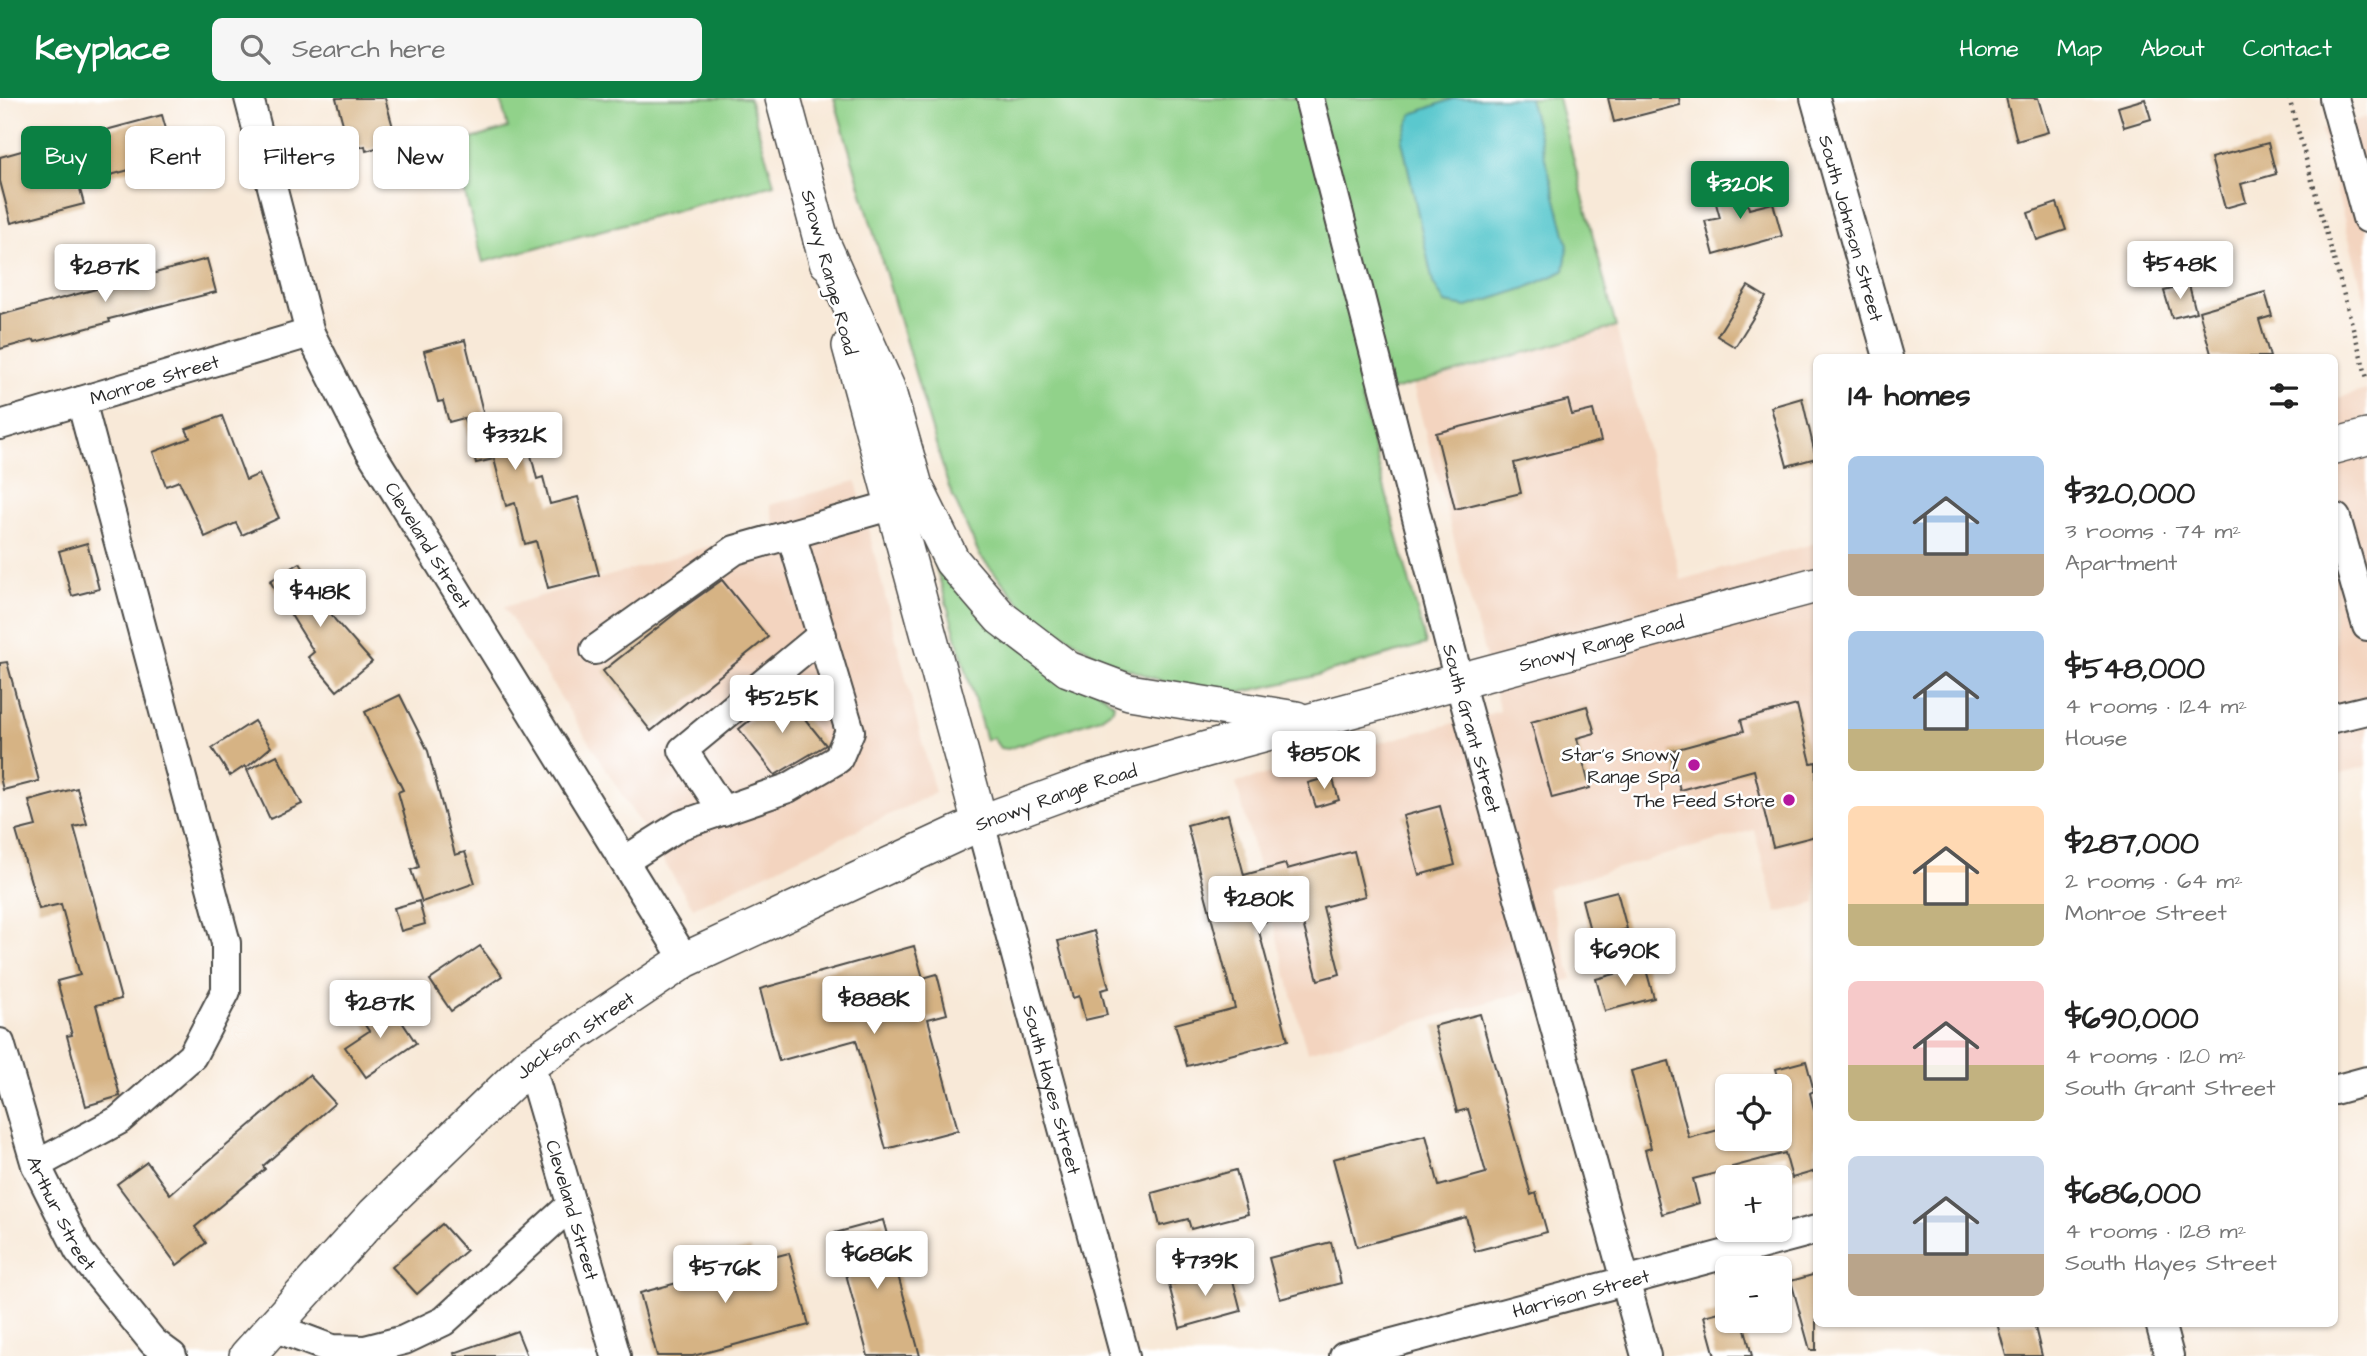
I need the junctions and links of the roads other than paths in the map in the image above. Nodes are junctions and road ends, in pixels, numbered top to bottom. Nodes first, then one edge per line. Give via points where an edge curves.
1 (249, 98) edge
2 (783, 98) edge
3 (1309, 98) edge
4 (1815, 98) edge
5 (2334, 98) edge
6 (2367, 218) edge
7 (821, 240) junction
8 (310, 334) junction
9 (1887, 354) edge
10 (81, 401) junction
11 (0, 425) edge
12 (2367, 437) edge
13 (2338, 445) edge
14 (894, 505) junction
15 (2338, 523) edge
16 (791, 534) junction
17 (1813, 586) edge
18 (2362, 588) edge
19 (2367, 626) edge
20 (821, 635) junction
21 (596, 650) dead end
22 (1458, 681) junction
23 (2367, 710) edge
24 (2338, 717) edge
25 (1310, 721) junction
26 (723, 811) junction
27 (980, 822) junction
28 (624, 861) junction
29 (685, 960) junction
30 (0, 1043) edge
31 (530, 1064) junction
32 (2367, 1081) edge
33 (2338, 1089) edge
34 (36, 1165) junction
35 (571, 1205) junction
36 (1813, 1231) edge
37 (1626, 1280) junction
38 (2161, 1327) edge
39 (273, 1328) junction
40 (172, 1356) edge
41 (247, 1356) edge
42 (616, 1356) edge
43 (1125, 1356) edge
44 (1344, 1356) edge
45 (1646, 1356) edge
46 (2169, 1356) edge

1 - 8 street, Cleveland Street
2 - 7 main road, Snowy Range Road
3 - 22 street, South Grant Street
4 - 9 street, South Johnson Street
5 - 6 street
7 - 14 main road, Snowy Range Road
7 - 25 main road via 887,388 915,486 952,561 1002,618 1068,669 1129,692
8 - 10 street, Monroe Street
8 - 28 street, Cleveland Street via 366,444
10 - 11 street, Monroe Street
10 - 34 street via 226,943 226,990 192,1056 119,1120
12 - 13 main road
14 - 16 street
14 - 27 main road, Snowy Range Road
15 - 18 street
16 - 20 street
16 - 21 street via 735,550
17 - 22 main road, Snowy Range Road
18 - 19 street
20 - 26 street via 683,750
20 - 26 street via 850,731 838,759 788,788
22 - 25 main road, Snowy Range Road
22 - 37 street, South Grant Street
23 - 24 street
25 - 27 main road, Snowy Range Road via 1092,782
26 - 28 street via 681,825
27 - 29 main road, Jackson Street
27 - 43 street, South Hayes Street
28 - 29 street, Cleveland Street
29 - 31 main road, Jackson Street
30 - 34 street, Arthur Street
31 - 35 street, Cleveland Street
31 - 39 main road, Jackson Street via 375,1214
32 - 33 street
34 - 40 street, Arthur Street via 79,1251 153,1342
35 - 39 street via 444,1321 404,1340 365,1350 332,1349
35 - 42 street, Cleveland Street
36 - 37 street, Harrison Street
37 - 44 street, Harrison Street
37 - 45 street, South Grant Street
38 - 46 street
39 - 41 main road, Jackson Street

